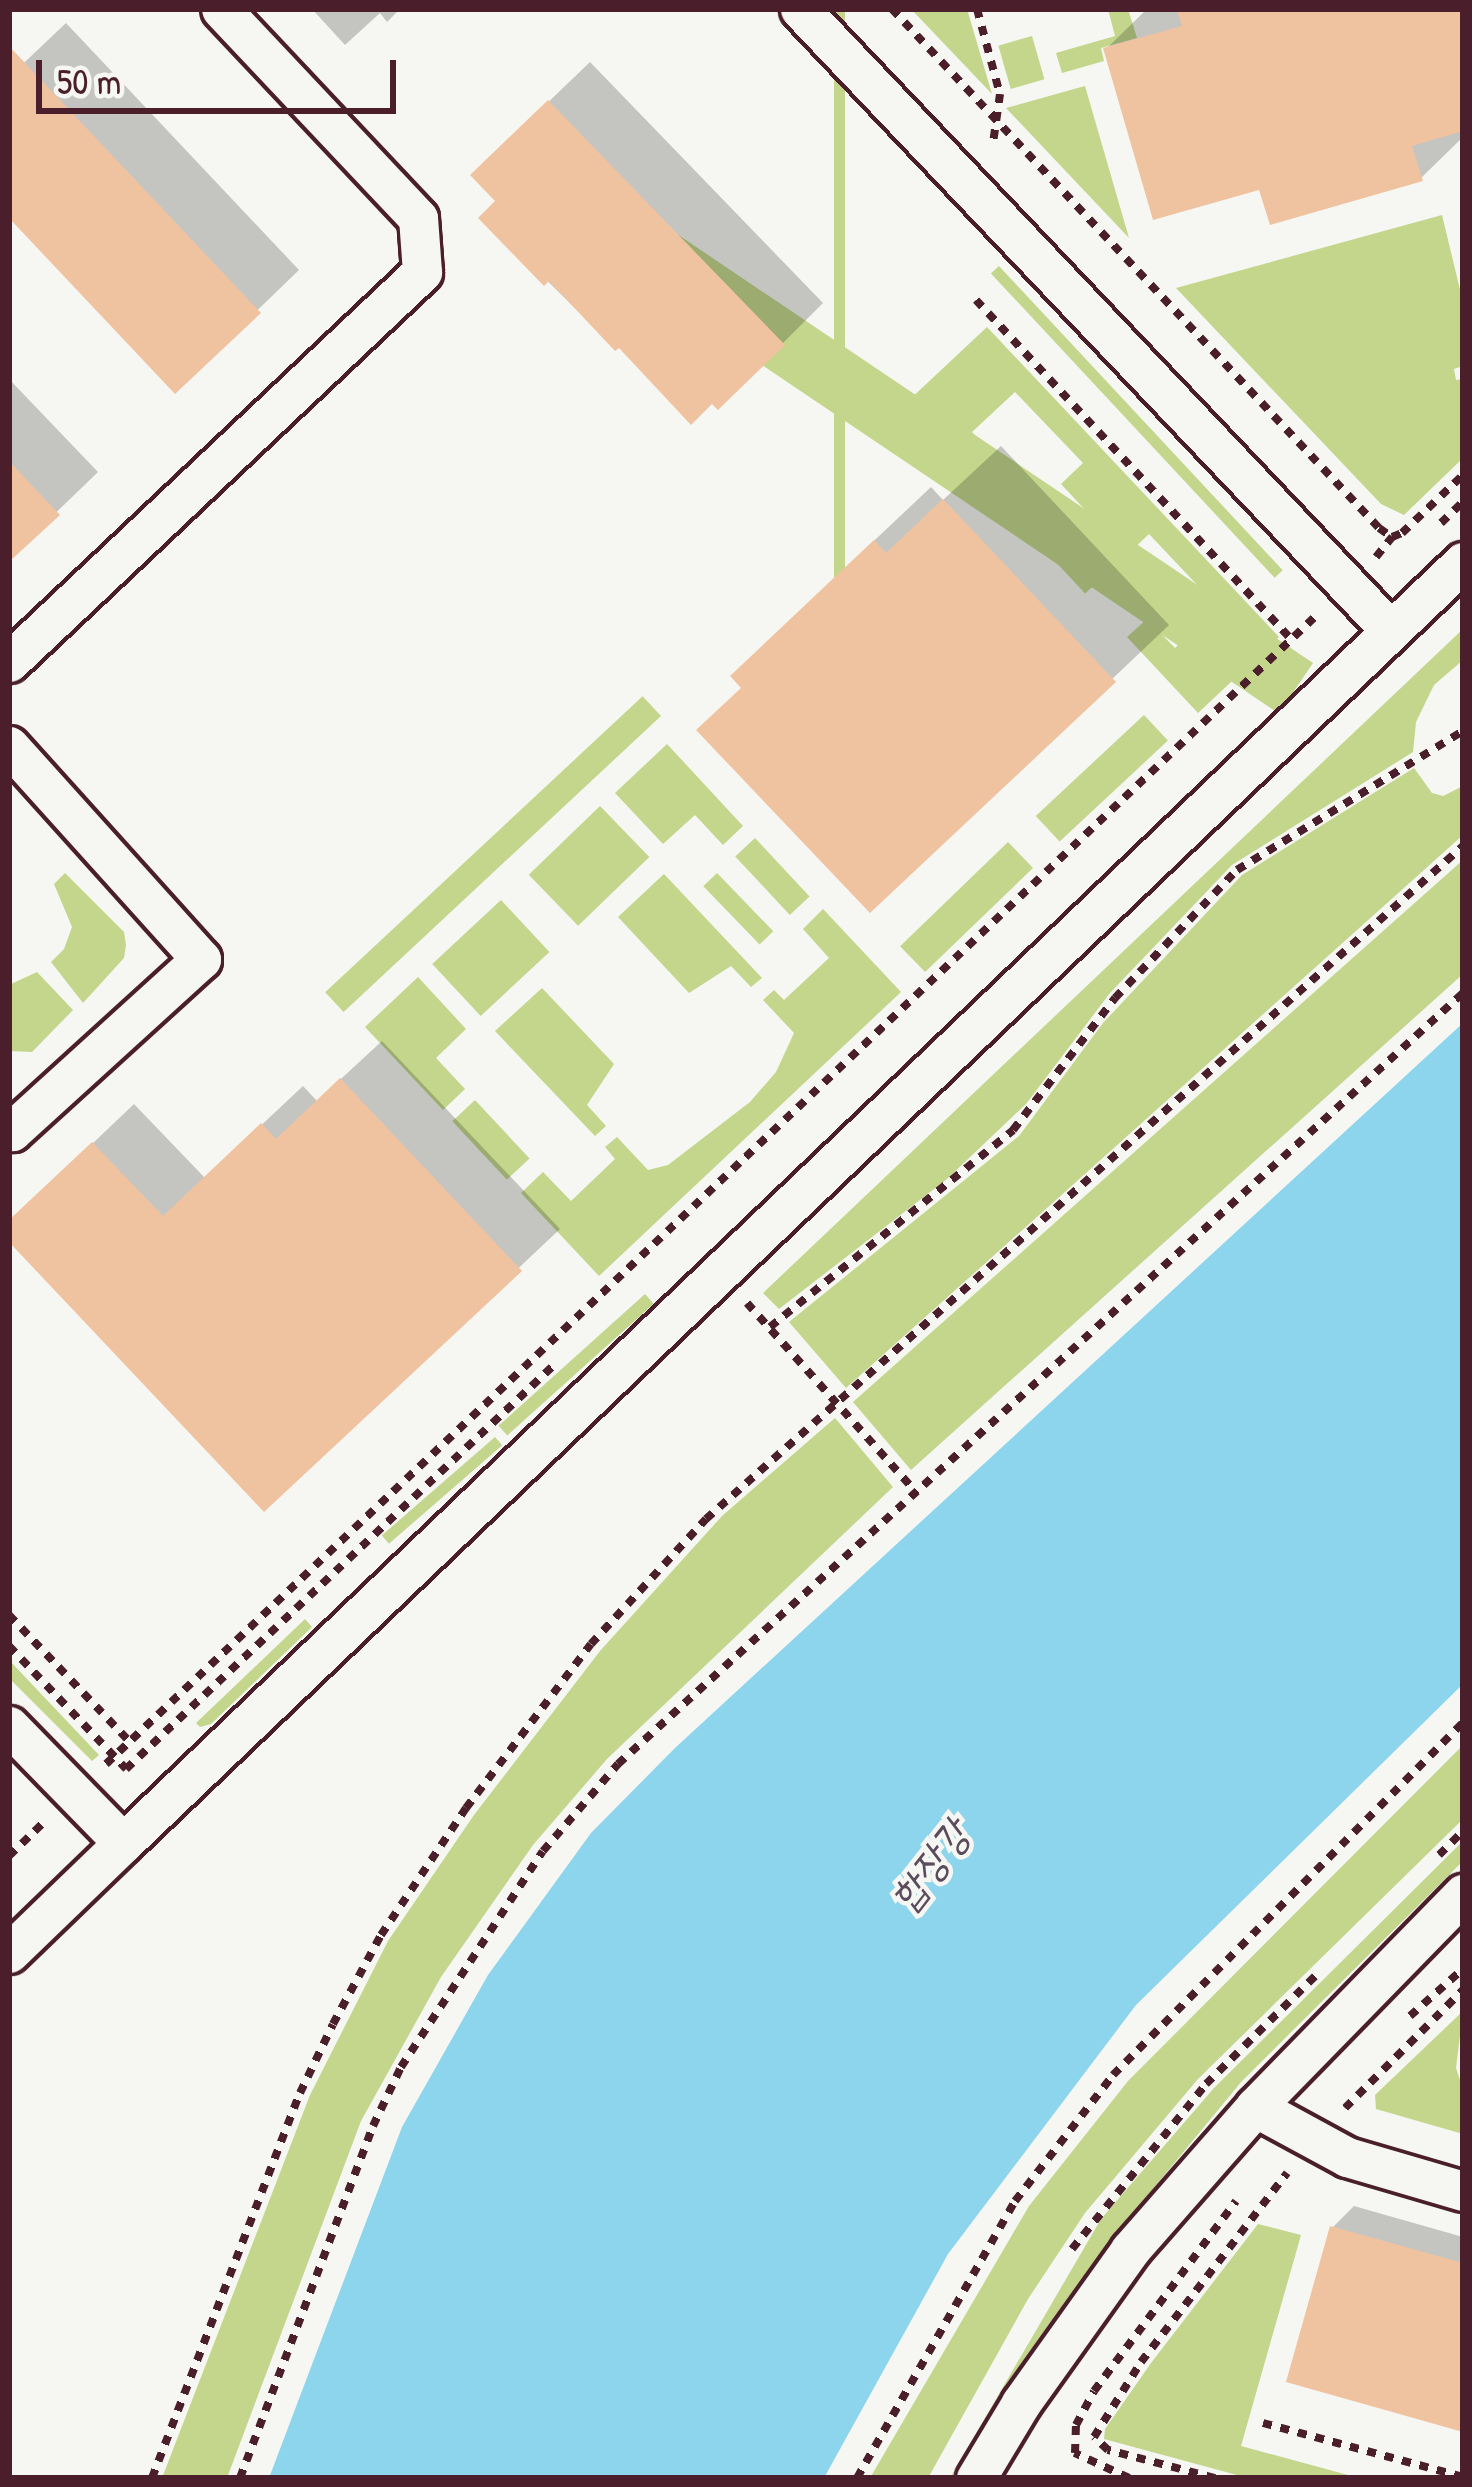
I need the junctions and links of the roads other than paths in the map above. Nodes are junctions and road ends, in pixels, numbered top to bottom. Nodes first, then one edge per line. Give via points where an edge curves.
1 (221, 9) edge
2 (800, 9) edge
3 (1463, 562) edge
4 (1390, 631) junction
5 (9, 662) edge
6 (9, 746) edge
7 (9, 1127) edge
8 (9, 1726) edge
9 (123, 1843) junction
10 (1463, 1894) edge
11 (9, 1953) edge
12 (1256, 2107) junction
13 (1463, 2192) edge
14 (988, 2476) edge

1 - 5 street via 418,218 422,272
2 - 4 street
3 - 4 street
4 - 9 street
6 - 7 street via 201,959
8 - 9 street
9 - 11 street
10 - 12 street
12 - 13 street via 1314,2143
12 - 14 street via 1130,2250

